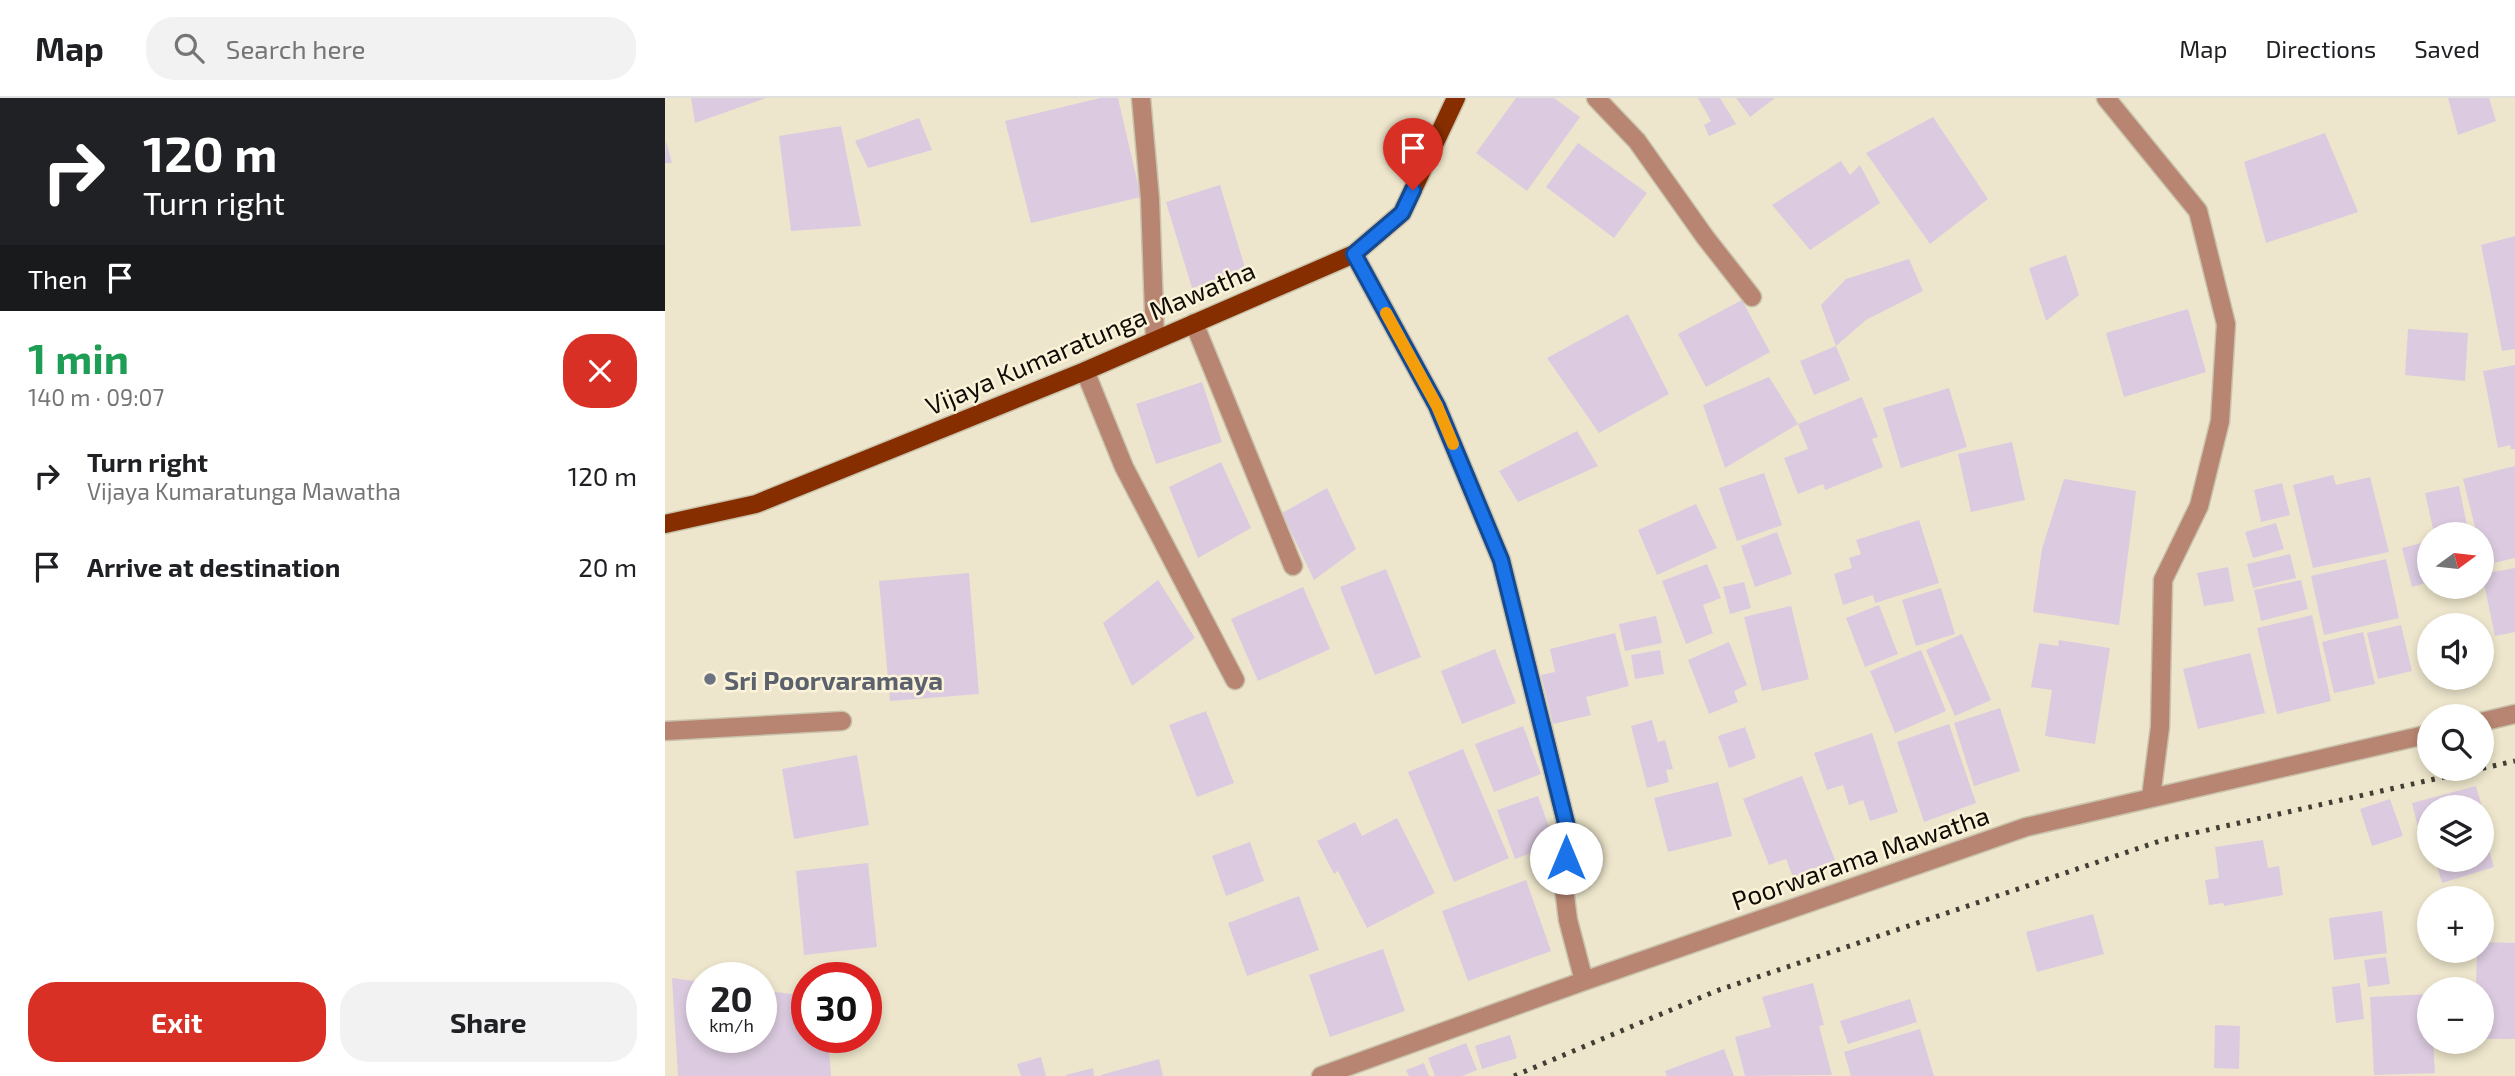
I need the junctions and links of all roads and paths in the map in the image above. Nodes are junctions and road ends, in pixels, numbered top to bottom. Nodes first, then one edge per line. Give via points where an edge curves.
1 (1141, 98) edge
2 (1456, 98) edge
3 (1596, 98) edge
4 (2106, 98) edge
5 (1354, 254) junction
6 (1752, 298) dead end
7 (1194, 323) junction
8 (1155, 340) junction
9 (1085, 371) junction
10 (665, 524) edge
11 (1293, 566) dead end
12 (1235, 680) dead end
13 (2515, 715) edge
14 (2494, 719) edge
15 (842, 722) dead end
16 (665, 731) edge
17 (2417, 737) edge
18 (2151, 797) junction
19 (1584, 981) junction
20 (1321, 1076) edge

1 - 8 street
2 - 5 main road, Vijaya Kumaratunga Mawatha via 1402,213
3 - 6 street via 1637,141
4 - 18 street via 2199,211 2225,324 2220,421 2199,506 2163,580 2160,727
5 - 7 main road, Vijaya Kumaratunga Mawatha
5 - 19 street via 1437,406 1501,560 1569,835 1563,880
7 - 8 main road, Vijaya Kumaratunga Mawatha
7 - 11 street
8 - 9 main road, Vijaya Kumaratunga Mawatha
9 - 10 main road, Vijaya Kumaratunga Mawatha via 756,504
9 - 12 street via 1124,467
13 - 14 street
15 - 16 street
17 - 18 street, Poorwarama Mawatha
18 - 19 street, Poorwarama Mawatha via 2026,827
19 - 20 street, Poorwarama Mawatha

